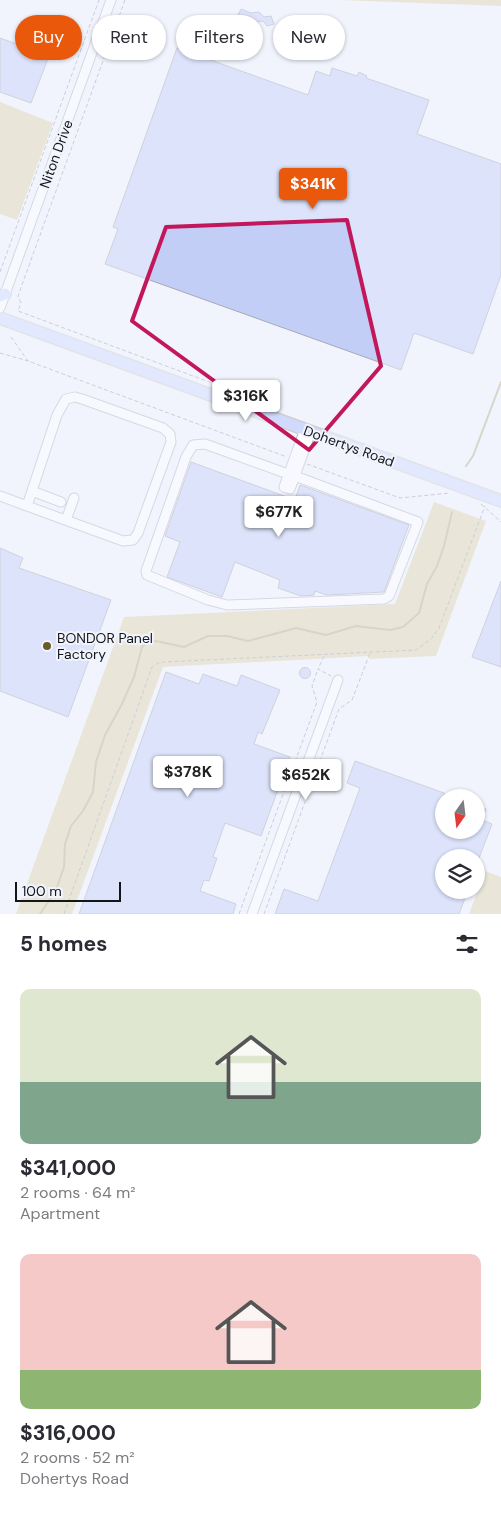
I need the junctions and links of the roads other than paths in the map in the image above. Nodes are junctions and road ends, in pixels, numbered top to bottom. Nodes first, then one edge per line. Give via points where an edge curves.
1 (112, 0) edge
2 (2, 295) edge
3 (0, 308) edge
4 (0, 318) edge
5 (308, 430) junction
6 (292, 475) junction
7 (32, 491) junction
8 (0, 496) edge
9 (74, 498) dead end
10 (501, 501) edge
11 (61, 502) dead end
12 (27, 506) junction
13 (66, 520) junction
14 (338, 680) road end
15 (252, 914) edge

1 - 2 street, Niton Drive
2 - 3 street, Niton Drive
4 - 5 main road, Dohertys Road
5 - 6 street
5 - 10 main road, Dohertys Road
6 - 6 street via 418,522 389,596 384,599 227,605 147,575 193,445 205,444
7 - 11 street
7 - 12 street
7 - 13 street via 57,415 66,399 82,398 164,428 170,434 171,442 133,540 124,541
8 - 12 street
9 - 13 street
12 - 13 street
14 - 15 street

